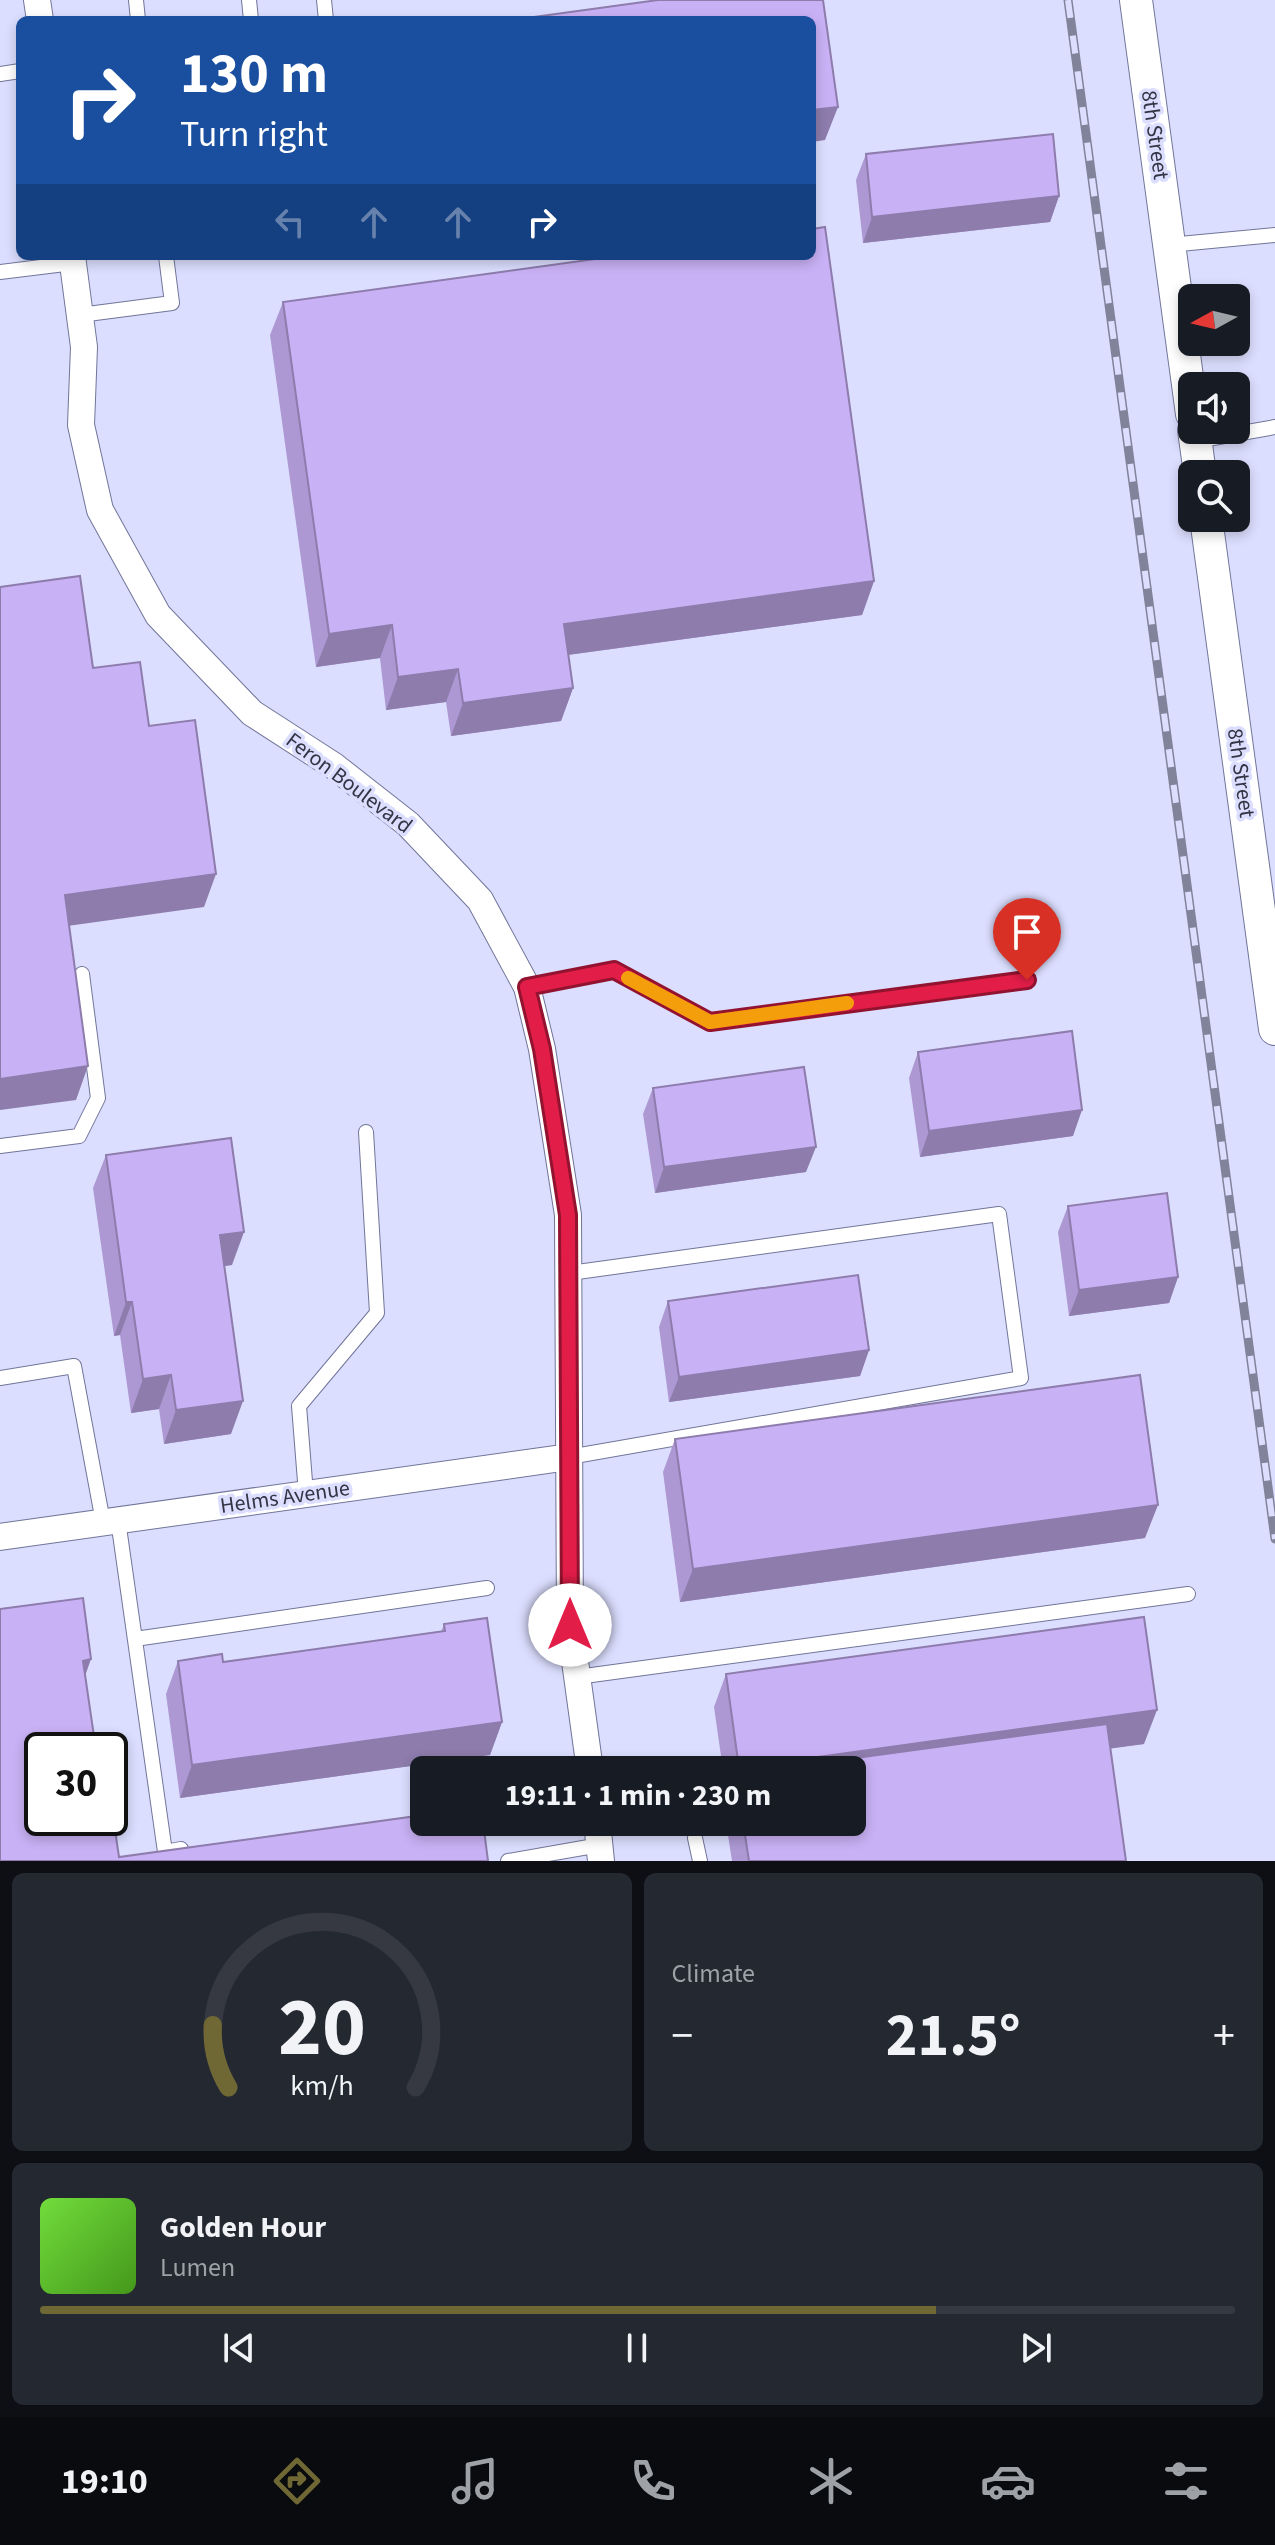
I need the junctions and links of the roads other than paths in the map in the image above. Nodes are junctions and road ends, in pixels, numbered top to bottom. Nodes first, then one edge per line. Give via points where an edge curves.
1 (1136, 0) edge
2 (1275, 235) edge
3 (1169, 245) junction
4 (72, 260) edge
5 (167, 260) edge
6 (0, 272) edge
7 (80, 315) junction
8 (1186, 372) edge
9 (1250, 427) edge
10 (1275, 427) edge
11 (1208, 532) edge
12 (82, 974) dead end
13 (1027, 980) dead end
14 (527, 987) junction
15 (1275, 1029) edge
16 (366, 1132) dead end
17 (0, 1146) edge
18 (570, 1273) junction
19 (0, 1378) edge
20 (569, 1457) junction
21 (306, 1494) junction
22 (110, 1521) junction
23 (0, 1537) edge
24 (487, 1588) dead end
25 (1188, 1594) dead end
26 (135, 1639) junction
27 (577, 1677) junction
28 (588, 1756) edge
29 (695, 1838) dead end
30 (599, 1843) edge
31 (195, 1848) edge
32 (508, 1861) edge
33 (700, 1861) edge

1 - 3 street, 8th Street
2 - 3 lane
3 - 8 street, 8th Street
4 - 6 lane
4 - 7 street, Feron Boulevard
5 - 7 lane via 172,303
7 - 14 street, Feron Boulevard via 81,425 100,510 158,615 252,713 334,766 408,824 480,900
9 - 10 lane
11 - 15 street, 8th Street
12 - 17 lane via 98,1098 79,1136
13 - 14 lane via 710,1022 614,970
14 - 18 street, Feron Boulevard via 568,1215
16 - 21 lane via 377,1313 299,1406
18 - 20 street, Feron Boulevard
18 - 20 lane via 999,1214 1021,1378
19 - 22 lane via 74,1366
20 - 21 street, Helms Avenue
20 - 27 street, Feron Boulevard via 570,1625
21 - 22 street, Helms Avenue
22 - 23 street, Helms Avenue
22 - 26 lane
24 - 26 lane
25 - 27 lane
26 - 31 lane via 165,1852
27 - 28 street, Feron Boulevard
29 - 33 lane
30 - 32 lane

